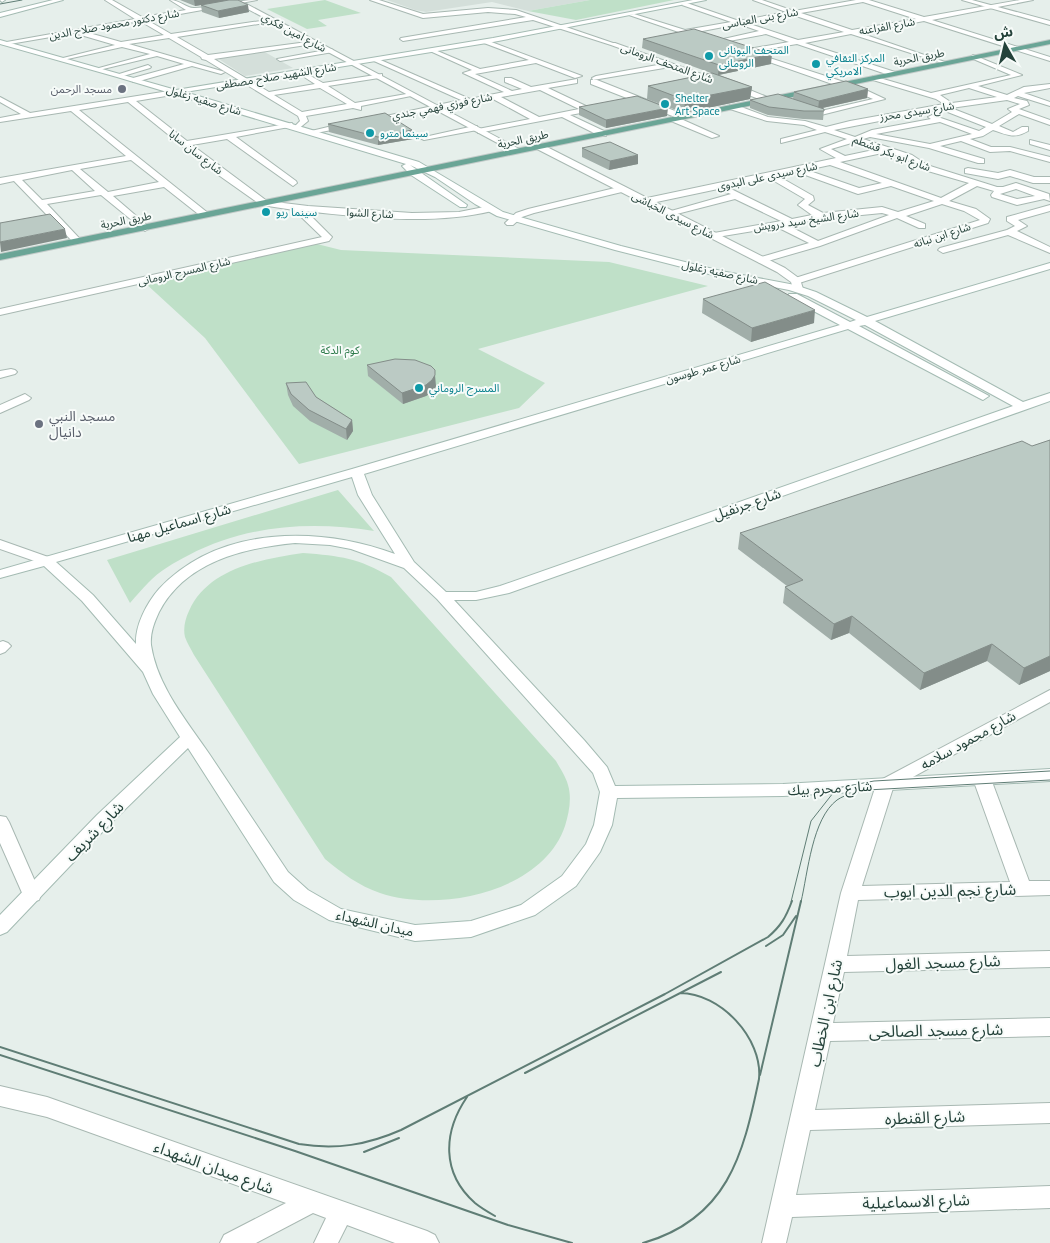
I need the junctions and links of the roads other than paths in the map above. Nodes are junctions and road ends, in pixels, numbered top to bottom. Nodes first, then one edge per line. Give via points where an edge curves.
1 (60, 0) edge
2 (108, 0) edge
3 (172, 0) edge
4 (254, 0) edge
5 (374, 0) edge
6 (703, 0) edge
7 (756, 0) edge
8 (863, 0) edge
9 (965, 0) edge
10 (1030, 0) edge
11 (237, 1) edge
12 (685, 2) edge
13 (992, 7) junction
14 (192, 11) junction
15 (793, 12) junction
16 (0, 15) edge
17 (632, 15) junction
18 (537, 18) junction
19 (141, 19) junction
20 (922, 20) junction
21 (274, 21) junction
22 (740, 22) junction
23 (1050, 23) edge
24 (564, 26) junction
25 (467, 29) junction
26 (72, 31) junction
27 (683, 32) junction
28 (768, 32) junction
29 (851, 32) junction
30 (170, 36) junction
31 (403, 39) dead end
32 (489, 41) junction
33 (313, 42) junction
34 (713, 42) junction
35 (799, 42) junction
36 (1050, 42) edge
37 (2, 43) edge
38 (120, 44) junction
39 (1038, 44) junction
40 (728, 47) edge
41 (24, 48) junction
42 (1018, 48) junction
43 (1050, 48) edge
44 (736, 49) edge
45 (433, 50) junction
46 (8, 51) dead end
47 (331, 51) junction
48 (743, 52) junction
49 (156, 54) junction
50 (973, 57) junction
51 (207, 58) junction
52 (280, 59) dead end
53 (1050, 59) edge
54 (65, 60) junction
55 (376, 60) junction
56 (179, 61) junction
57 (535, 61) junction
58 (354, 63) junction
59 (192, 64) junction
60 (670, 64) junction
61 (943, 64) junction
62 (208, 68) junction
63 (101, 69) junction
64 (480, 71) junction
65 (300, 72) junction
66 (190, 74) dead end
67 (892, 74) junction
68 (120, 75) junction
69 (379, 76) junction
70 (875, 77) junction
71 (1026, 78) junction
72 (171, 79) dead end
73 (244, 79) junction
74 (586, 79) junction
75 (136, 80) junction
76 (508, 80) dead end
77 (842, 84) junction
78 (153, 85) junction
79 (322, 86) junction
80 (970, 86) junction
81 (1050, 86) edge
82 (540, 87) junction
83 (529, 89) junction
84 (1024, 91) junction
85 (176, 92) junction
86 (511, 93) junction
87 (268, 94) junction
88 (412, 95) junction
89 (493, 96) junction
90 (1050, 97) edge
91 (938, 98) junction
92 (1008, 98) junction
93 (0, 99) edge
94 (129, 99) junction
95 (640, 99) junction
96 (771, 99) junction
97 (469, 101) junction
98 (622, 103) edge
99 (1050, 104) edge
100 (354, 106) junction
101 (605, 106) edge
102 (951, 106) junction
103 (733, 107) junction
104 (939, 107) junction
105 (72, 108) junction
106 (436, 108) junction
107 (588, 110) junction
108 (917, 110) junction
109 (1017, 112) junction
110 (28, 115) junction
111 (301, 115) junction
112 (564, 115) junction
113 (678, 118) junction
114 (376, 119) junction
115 (0, 120) edge
116 (539, 120) junction
117 (940, 120) junction
118 (366, 121) edge
119 (860, 121) junction
120 (357, 123) edge
121 (1050, 123) edge
122 (293, 126) junction
123 (992, 128) junction
124 (477, 129) junction
125 (826, 129) junction
126 (1025, 129) dead end
127 (882, 130) junction
128 (311, 132) junction
129 (603, 134) junction
130 (870, 134) junction
131 (980, 134) junction
132 (229, 136) junction
133 (715, 136) dead end
134 (424, 138) dead end
135 (963, 138) junction
136 (856, 139) junction
137 (784, 141) dead end
138 (1032, 142) dead end
139 (185, 144) junction
140 (930, 146) junction
141 (540, 147) junction
142 (1050, 149) edge
143 (888, 150) junction
144 (519, 151) junction
145 (985, 155) junction
146 (1031, 155) junction
147 (964, 156) junction
148 (132, 157) junction
149 (844, 158) junction
150 (1050, 160) edge
151 (407, 162) junction
152 (831, 162) junction
153 (74, 168) junction
154 (797, 169) junction
155 (932, 169) junction
156 (428, 170) junction
157 (968, 171) junction
158 (414, 173) junction
159 (770, 175) junction
160 (914, 176) dead end
161 (959, 177) junction
162 (16, 178) junction
163 (1050, 180) edge
164 (0, 181) edge
165 (293, 183) dead end
166 (891, 183) junction
167 (976, 183) junction
168 (164, 184) junction
169 (719, 186) junction
170 (623, 189) junction
171 (1000, 190) junction
172 (104, 193) junction
173 (737, 196) junction
174 (1049, 196) edge
175 (646, 201) junction
176 (871, 201) dead end
177 (943, 201) junction
178 (264, 203) junction
179 (40, 204) junction
180 (1050, 208) edge
181 (298, 209) junction
182 (489, 209) junction
183 (882, 210) junction
184 (476, 213) junction
185 (669, 213) junction
186 (205, 215) junction
187 (824, 215) junction
188 (898, 215) junction
189 (513, 220) junction
190 (789, 221) junction
191 (776, 223) junction
192 (922, 226) dead end
193 (145, 228) junction
194 (855, 231) junction
195 (1010, 232) junction
196 (714, 236) junction
197 (77, 241) junction
198 (817, 244) junction
199 (943, 250) dead end
200 (1050, 250) edge
201 (0, 257) edge
202 (761, 260) junction
203 (1050, 266) edge
204 (796, 289) junction
205 (0, 312) edge
206 (866, 321) junction
207 (849, 326) junction
208 (1050, 397) edge
209 (25, 398) dead end
210 (0, 409) edge
211 (1018, 409) junction
212 (357, 472) junction
213 (0, 544) edge
214 (46, 561) junction
215 (409, 565) junction
216 (0, 574) edge
217 (442, 596) junction
218 (149, 668) junction
219 (1050, 695) edge
220 (189, 738) junction
221 (1050, 775) edge
222 (982, 779) junction
223 (885, 785) junction
224 (609, 792) junction
225 (0, 822) edge
226 (1050, 888) edge
227 (1022, 889) junction
228 (850, 893) junction
229 (32, 895) junction
230 (0, 927) edge
231 (1050, 959) edge
232 (836, 964) junction
233 (1050, 1027) edge
234 (821, 1032) junction
235 (0, 1096) edge
236 (1050, 1113) edge
237 (801, 1120) junction
238 (1050, 1197) edge
239 (312, 1202) junction
240 (783, 1206) junction
241 (341, 1212) junction
242 (232, 1243) edge
243 (326, 1243) edge
244 (427, 1243) edge
245 (774, 1243) edge

1 - 16 street
2 - 19 street
3 - 14 street
4 - 11 street, شارع دكتور محمود صلاح الدين
5 - 18 street, شارع المتحف الرومانى via 423,16 501,10
6 - 12 street, شارع الشهيد صلاح مصطفى
7 - 15 street
8 - 15 street, شارع بنى العباسى
8 - 20 street
9 - 13 street
10 - 13 street, شارع الفراعنه
11 - 14 street, شارع دكتور محمود صلاح الدين
11 - 21 street, شارع امين فكري
12 - 17 street, شارع الشهيد صلاح مصطفى
12 - 22 street
12 - 24 street, شارع الشهيد صلاح مصطفى
13 - 20 street, شارع الفراعنه
13 - 23 street
14 - 19 street, شارع دكتور محمود صلاح الدين
15 - 22 street, شارع بنى العباسى
15 - 29 street
17 - 24 street, شارع الشهيد صلاح مصطفى
17 - 27 street
18 - 24 street, شارع المتحف الرومانى
18 - 25 street
19 - 26 street, شارع دكتور محمود صلاح الدين
19 - 30 street
20 - 29 street, شارع الفراعنه
20 - 42 street
21 - 30 street
21 - 33 street, شارع امين فكري
22 - 27 street, شارع بنى العباسى
22 - 28 street
24 - 32 street, شارع الشهيد صلاح مصطفى
24 - 60 street, شارع المتحف الرومانى
25 - 31 street
25 - 32 street
26 - 37 street, شارع دكتور محمود صلاح الدين
26 - 38 street
27 - 34 street
28 - 34 street
28 - 35 street
29 - 35 street, شارع الفراعنه
29 - 61 street
30 - 38 street
30 - 51 street
32 - 45 street, شارع الشهيد صلاح مصطفى
32 - 57 street
33 - 47 street, شارع امين فكري
33 - 51 street
34 - 40 street
35 - 48 street, شارع الفراعنه
35 - 67 street
36 - 39 main road, طريق الحرية
37 - 41 street, شارع صفيه زغلول
38 - 49 street
38 - 54 street
39 - 42 main road, طريق الحرية
39 - 43 street
41 - 46 street
41 - 54 street, شارع صفيه زغلول
42 - 50 main road, طريق الحرية
42 - 53 street
44 - 48 street
45 - 55 street, شارع الشهيد صلاح مصطفى
45 - 64 street
47 - 52 street
47 - 58 street, شارع امين فكري
48 - 77 street
49 - 56 street
49 - 63 street
50 - 61 main road, طريق الحرية
50 - 71 street
51 - 56 street
51 - 73 street
54 - 63 street, شارع صفيه زغلول
55 - 58 street, شارع الشهيد صلاح مصطفى
55 - 97 street
56 - 59 street
56 - 68 street
57 - 64 street
57 - 74 street
58 - 65 street, شارع الشهيد صلاح مصطفى
58 - 69 street, شارع امين فكري
59 - 62 street
59 - 75 street
60 - 74 street, شارع فوزي فهمي جندي
60 - 96 street, شارع المتحف الرومانى
61 - 67 main road, طريق الحرية
62 - 66 street
62 - 73 street
63 - 68 street, شارع صفيه زغلول
64 - 86 street via 468,73
65 - 73 street, شارع الشهيد صلاح مصطفى
65 - 79 street
67 - 70 main road, طريق الحرية
68 - 75 street, شارع صفيه زغلول
69 - 79 street
69 - 88 street, شارع امين فكري
70 - 77 main road, طريق الحرية
70 - 91 street
71 - 80 street
71 - 81 street
72 - 78 street
73 - 85 street, شارع الشهيد صلاح مصطفى
73 - 87 street
74 - 82 street, شارع فوزي فهمي جندي
74 - 95 street
75 - 78 street, شارع صفيه زغلول
76 - 83 street
77 - 96 main road, طريق الحرية
77 - 96 street, شارع المتحف الرومانى via 881,99 818,113
78 - 85 street, شارع صفيه زغلول
79 - 87 street
79 - 100 street
80 - 91 street via 934,94
80 - 92 street
81 - 84 street, شارع سيدى محرز
82 - 83 street, شارع فوزي فهمي جندي
82 - 107 street
83 - 86 street, شارع فوزي فهمي جندي
84 - 90 street
84 - 92 street, شارع سيدى محرز
84 - 99 street
85 - 94 street, شارع الشهيد صلاح مصطفى
85 - 122 street, شارع صفيه زغلول
86 - 89 street, شارع فوزي فهمي جندي
87 - 111 street
88 - 100 street
88 - 106 street, شارع امين فكري
89 - 97 street, شارع فوزي فهمي جندي
89 - 116 street
91 - 102 street
92 - 102 street, شارع سيدى محرز
92 - 109 street via 1025,104 1012,109
93 - 110 street
94 - 105 street, شارع الشهيد صلاح مصطفى
94 - 139 street, شارع سان سابا
95 - 98 street
95 - 113 street
96 - 103 main road, طريق الحرية
97 - 106 street, شارع فوزي فهمي جندي
100 - 111 street
100 - 114 street
101 - 107 street
102 - 104 street, شارع سيدى محرز
103 - 113 main road, طريق الحرية
103 - 125 street, شارع ابو بكر قشطم via 761,118 798,121
104 - 108 street, شارع سيدى محرز
104 - 123 street
105 - 110 street, شارع الشهيد صلاح مصطفى
105 - 148 street
106 - 114 street, شارع فوزي فهمي جندي
106 - 124 street, شارع امين فكري
107 - 112 street
108 - 117 street
108 - 119 street, شارع سيدى محرز
109 - 121 street
109 - 123 street
110 - 115 street, شارع الشهيد صلاح مصطفى
111 - 122 street via 304,121
112 - 116 street
112 - 129 street
113 - 129 main road, طريق الحرية
113 - 133 street
114 - 118 street, شارع فوزي فهمي جندي
116 - 124 street
117 - 127 street
117 - 131 street
119 - 125 street, شارع سيدى محرز
119 - 127 street
120 - 128 street
122 - 128 street, شارع صفيه زغلول
122 - 132 street
123 - 126 street via 1014,134
123 - 131 street
124 - 134 street
124 - 144 street, شارع امين فكري
125 - 136 street, شارع ابو بكر قشطم
125 - 137 street, شارع سيدى محرز
127 - 130 street
128 - 151 street, شارع صفيه زغلول
129 - 141 main road, طريق الحرية
130 - 136 street
130 - 140 street
131 - 135 street
132 - 139 street
132 - 165 street
135 - 140 street
135 - 145 street
136 - 143 street, شارع ابو بكر قشطم
136 - 149 street via 824,149
138 - 142 street
139 - 178 street, شارع سان سابا
140 - 147 street
141 - 144 main road, طريق الحرية
141 - 170 street, شارع سيدى الخباشى
142 - 146 street
143 - 149 street, شارع سيدى على البدوى
143 - 155 street, شارع ابو بكر قشطم
144 - 156 main road, طريق الحرية
145 - 146 street via 1010,149
145 - 147 street
145 - 147 street
145 - 157 street
146 - 150 street
148 - 153 street
148 - 168 street
149 - 152 street, شارع سيدى على البدوى
151 - 156 street, شارع صفيه زغلول
151 - 158 street, شارع صفيه زغلول via 406,166
152 - 154 street, شارع سيدى على البدوى
152 - 166 street, شارع ابن نباته
153 - 162 street
153 - 172 street
154 - 159 street, شارع سيدى على البدوى
154 - 166 street via 858,191
155 - 160 street
155 - 161 street, شارع ابو بكر قشطم
156 - 158 main road, طريق الحرية
156 - 182 street, شارع صفيه زغلول
157 - 161 street
157 - 163 street
158 - 178 main road, طريق الحرية
158 - 184 street, شارع صفيه زغلول
159 - 169 street, شارع سيدى على البدوى
159 - 187 street via 810,198 802,205
161 - 167 street, شارع ابو بكر قشطم
162 - 164 street
162 - 179 street
166 - 177 street, شارع ابن نباته
167 - 171 street, شارع ابو بكر قشطم
167 - 177 street, شارع الشيخ سيد درويش
168 - 172 street
168 - 186 street
169 - 173 street
169 - 175 street, شارع سيدى على البدوى
170 - 175 street, شارع سيدى الخباشى
170 - 189 street via 531,211
171 - 174 street, شارع ابو بكر قشطم via 1016,186
171 - 174 street via 995,195 1012,201
172 - 179 street
172 - 193 street
173 - 185 street
173 - 190 street
175 - 185 street, شارع سيدى الخباشى
176 - 183 street
177 - 188 street, شارع الشيخ سيد درويش
177 - 204 street, شارع ابن نباته via 964,203 985,221
178 - 181 street, شارع الشوا
178 - 186 main road, طريق الحرية
179 - 197 street
180 - 195 street via 1012,218 1010,220 1022,228
181 - 184 street, شارع الشوا via 428,216
181 - 205 street, شارع المسرح الرومانى via 326,238
182 - 184 street
182 - 189 street, شارع صفيه زغلول
183 - 187 street, شارع الشيخ سيد درويش
183 - 188 street, شارع الشيخ سيد درويش
184 - 189 street, شارع صفيه زغلول
185 - 196 street, شارع سيدى الخباشى
186 - 193 main road, طريق الحرية
187 - 190 street, شارع الشيخ سيد درويش
187 - 194 street
188 - 192 street
188 - 194 street, شارع الشيخ سيد درويش
189 - 204 street, شارع صفيه زغلول via 601,246
190 - 191 street, شارع الشيخ سيد درويش
191 - 196 street, شارع الشيخ سيد درويش
191 - 198 street
193 - 197 main road, طريق الحرية
194 - 198 street, شارع الشيخ سيد درويش
195 - 199 street
195 - 200 street
196 - 202 street, شارع سيدى الخباشى
197 - 201 main road, طريق الحرية
198 - 202 street, شارع الشيخ سيد درويش
202 - 204 street, شارع سيدى الخباشى
203 - 206 street, شارع عمر طوسون
204 - 206 street, شارع صفيه زغلول
204 - 207 street, شارع صفيه زغلول
206 - 207 street, شارع عمر طوسون
206 - 211 street, شارع صفيه زغلول
207 - 211 street, شارع صفيه زغلول
207 - 212 street, شارع عمر طوسون
208 - 211 street, شارع جرنفيل
209 - 210 street
211 - 217 street, شارع جرنفيل via 504,590 476,596
212 - 214 street, شارع اسماعيل مهنا
212 - 215 street via 365,495
213 - 214 street
214 - 216 street, شارع اسماعيل مهنا
214 - 218 street via 65,574
215 - 217 street, ميدان الشهداء
215 - 218 street, ميدان الشهداء via 382,553 317,539 284,540 220,554 191,567 153,606 143,634
217 - 224 street, ميدان الشهداء via 578,744 600,771
218 - 220 street, ميدان الشهداء
219 - 223 street, شارع محمود سلامه
220 - 224 street, ميدان الشهداء via 281,877 300,895 336,915 415,934 470,929 528,910 569,881 594,847 603,825
220 - 229 street, شارع شريف via 103,820
221 - 222 street, شارع محرم بيك
222 - 223 street, شارع محرم بيك
222 - 227 street
223 - 224 street, شارع محرم بيك
223 - 228 street, شارع ابن الخطاب
225 - 229 street
226 - 227 street, شارع نجم الدين ايوب
227 - 228 street, شارع نجم الدين ايوب
228 - 232 street, شارع ابن الخطاب
229 - 230 street, شارع شريف
231 - 232 street, شارع مسجد الغول
232 - 234 street, شارع ابن الخطاب
233 - 234 street, شارع مسجد الصالحى
234 - 237 street, شارع ابن الخطاب
235 - 239 street, شارع ميدان الشهداء via 47,1107
236 - 237 street, شارع القنطره
237 - 240 street, شارع ابن الخطاب
238 - 240 street, شارع الاسماعيلية
239 - 241 street, شارع ميدان الشهداء
239 - 242 street
240 - 245 street, شارع ابن الخطاب
241 - 243 street
241 - 244 street, شارع ميدان الشهداء

